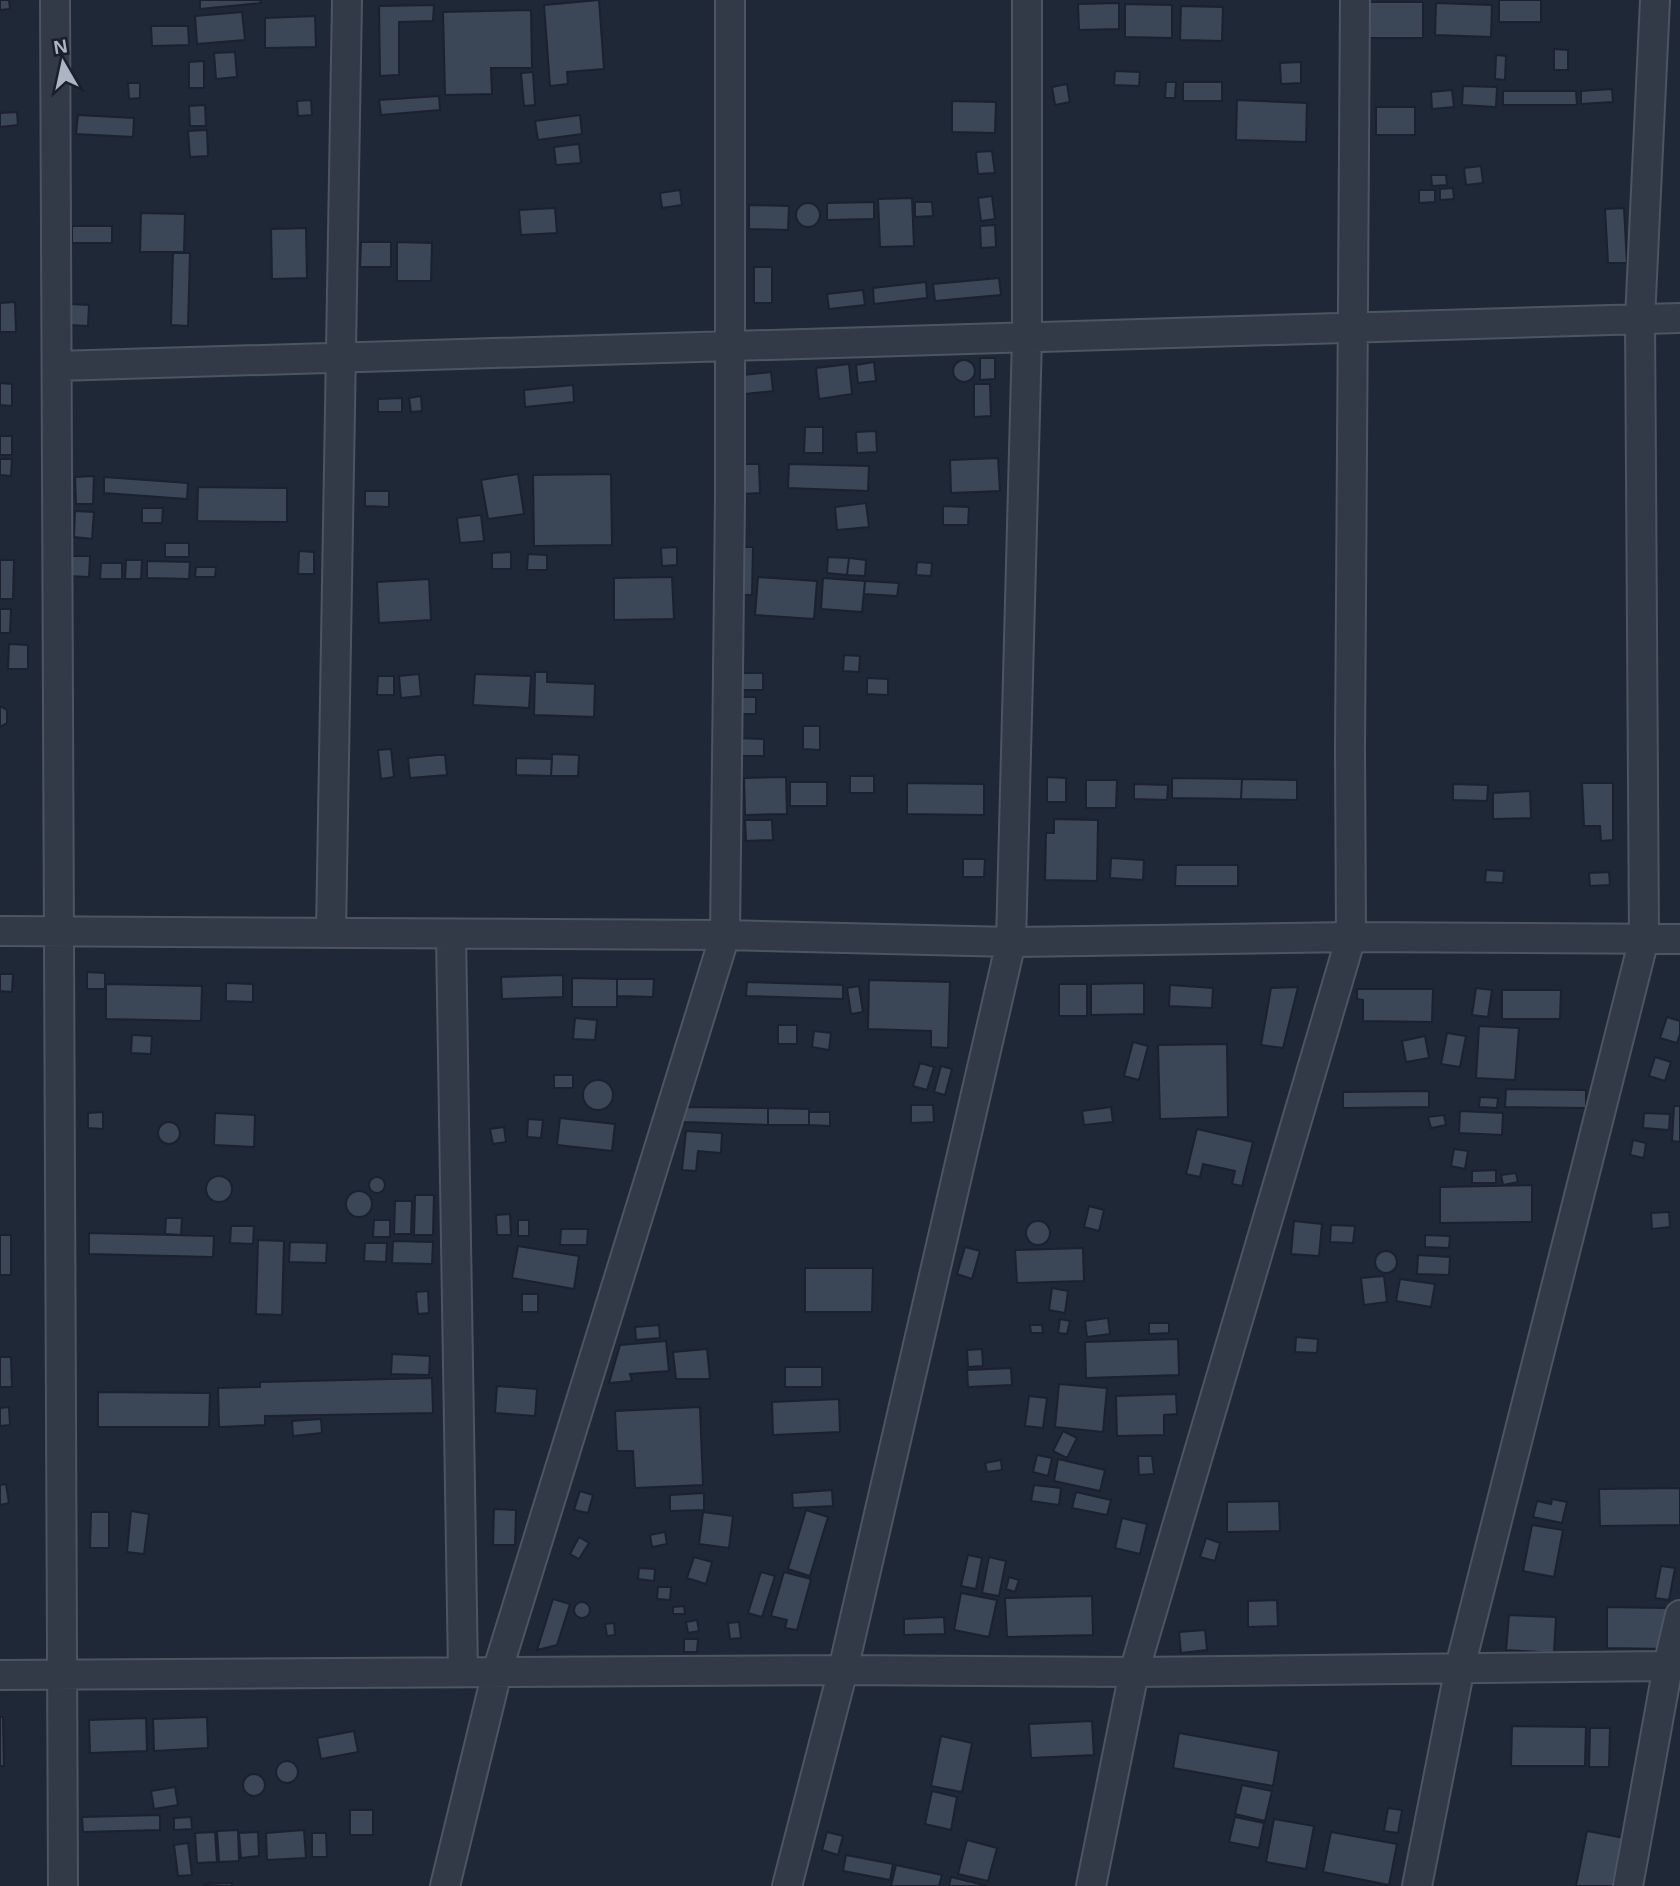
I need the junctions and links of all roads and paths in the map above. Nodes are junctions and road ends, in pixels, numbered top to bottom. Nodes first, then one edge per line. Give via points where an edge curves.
1 (55, 0) edge
2 (347, 0) edge
3 (730, 0) edge
4 (1027, 0) edge
5 (1355, 0) edge
6 (1655, 0) edge
7 (1680, 318) edge
8 (1640, 319) junction
9 (1353, 327) junction
10 (1027, 337) junction
11 (730, 346) junction
12 (340, 358) junction
13 (57, 366) junction
14 (0, 931) edge
15 (59, 932) junction
16 (331, 933) junction
17 (451, 934) junction
18 (725, 935) junction
19 (1351, 937) junction
20 (1644, 939) junction
21 (1680, 939) edge
22 (1011, 942) junction
23 (1679, 1623) edge
24 (1668, 1666) junction
25 (1460, 1667) junction
26 (843, 1670) junction
27 (463, 1672) junction
28 (497, 1672) junction
29 (1134, 1672) junction
30 (0, 1675) edge
31 (62, 1675) junction
32 (63, 1886) edge
33 (445, 1886) edge
34 (787, 1886) edge
35 (1091, 1886) edge
36 (1417, 1886) edge
37 (1628, 1886) edge

1 - 13 street
2 - 12 street
3 - 11 street
4 - 10 street
5 - 9 street
6 - 8 street
7 - 8 street
8 - 9 street
8 - 20 street
9 - 10 street
9 - 19 street
10 - 11 street
10 - 22 street
11 - 12 street
11 - 18 street
12 - 13 street
12 - 16 street
13 - 15 street
14 - 15 street
15 - 16 street
15 - 31 street
16 - 17 street
17 - 18 street
17 - 27 street
18 - 22 street
18 - 28 street
19 - 20 street
19 - 22 street
19 - 29 street
20 - 21 street
20 - 25 street
22 - 26 street
23 - 24 street
24 - 25 street
24 - 37 street
25 - 29 street
25 - 36 street
26 - 28 street
26 - 29 street
26 - 34 street
27 - 28 street
27 - 31 street
28 - 33 street
29 - 35 street
30 - 31 street
31 - 32 street

